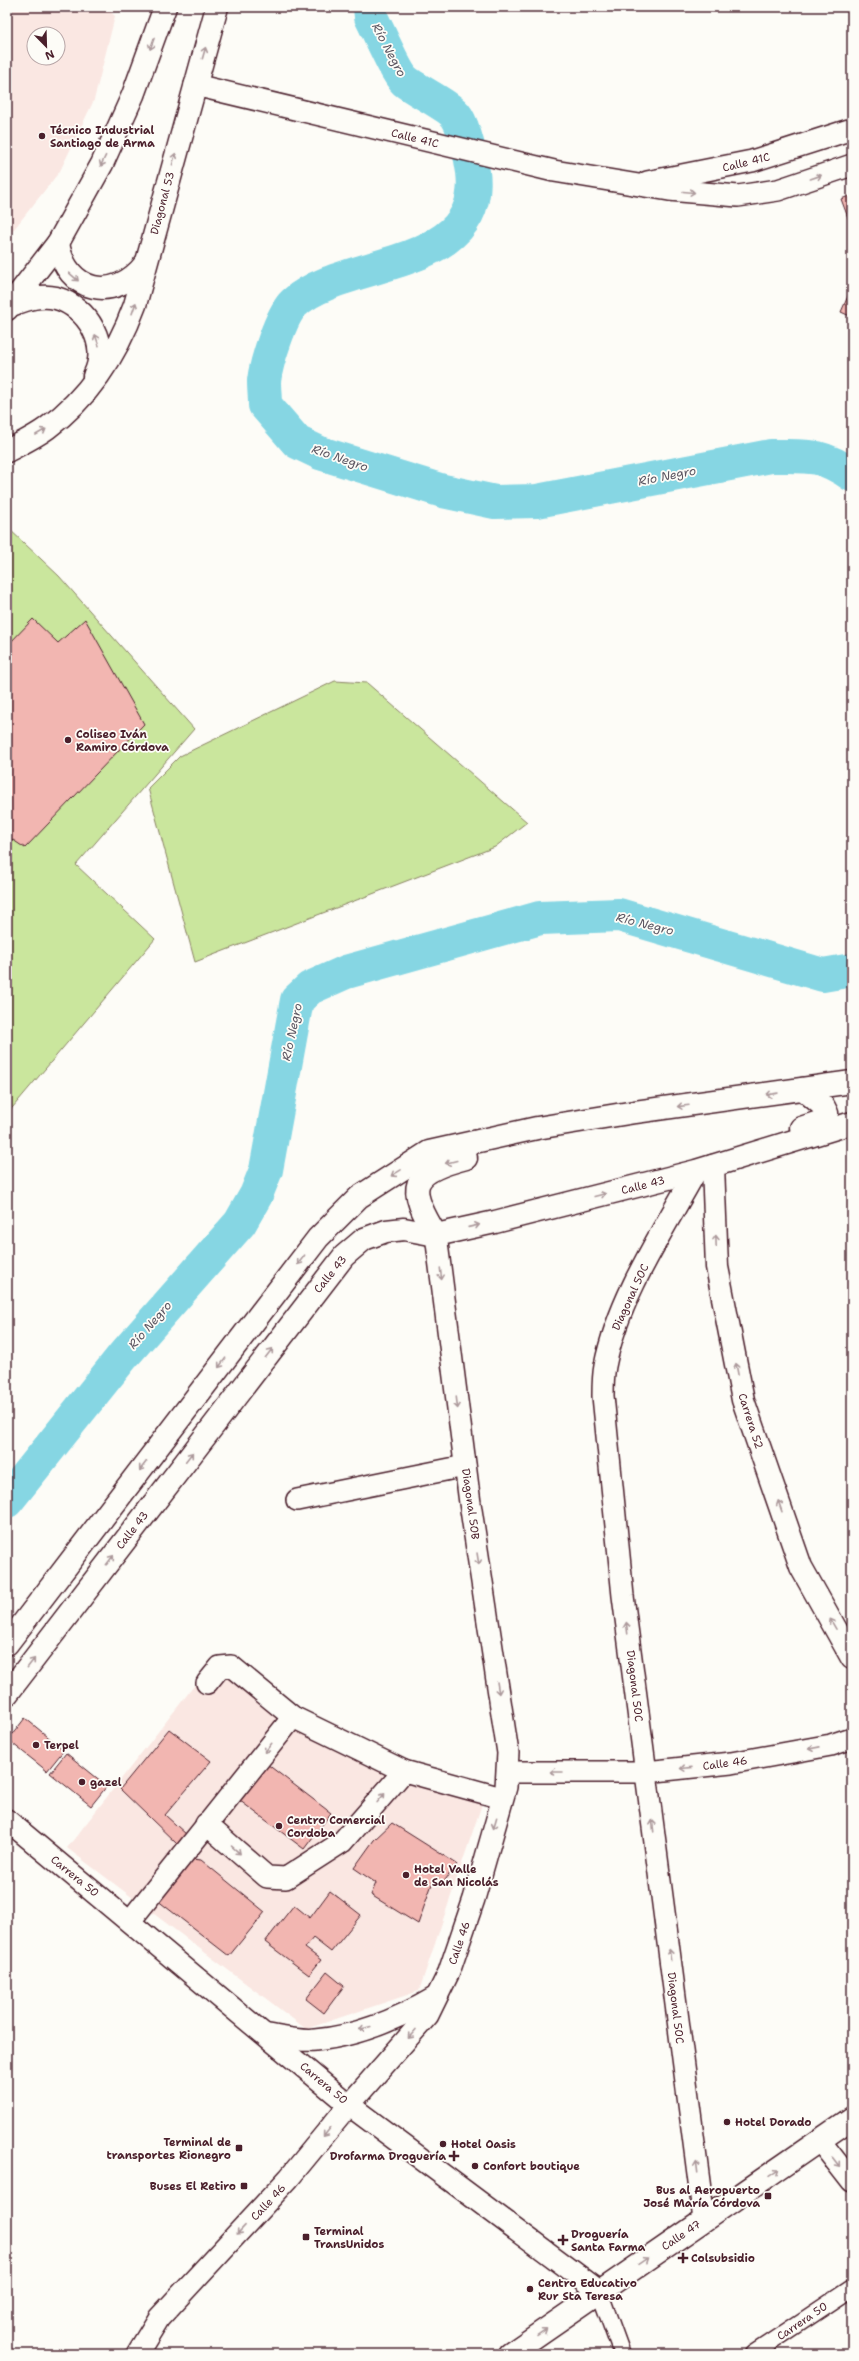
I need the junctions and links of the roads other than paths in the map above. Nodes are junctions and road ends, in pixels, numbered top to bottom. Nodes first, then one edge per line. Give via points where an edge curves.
1 (165, 7) edge
2 (217, 7) edge
3 (195, 85) junction
4 (852, 129) edge
5 (852, 165) edge
6 (637, 184) junction
7 (58, 243) junction
8 (146, 264) junction
9 (9, 307) edge
10 (87, 390) junction
11 (7, 451) edge
12 (852, 1082) edge
13 (803, 1089) junction
14 (635, 1112) junction
15 (852, 1123) edge
16 (746, 1156) junction
17 (705, 1169) junction
18 (436, 1235) junction
19 (465, 1466) junction
20 (297, 1500) dead end
21 (7, 1644) edge
22 (852, 1658) edge
23 (207, 1684) dead end
24 (7, 1694) edge
25 (293, 1717) junction
26 (852, 1738) edge
27 (404, 1771) junction
28 (508, 1772) junction
29 (646, 1772) junction
30 (502, 1798) junction
31 (7, 1820) edge
32 (206, 1824) junction
33 (130, 1921) junction
34 (438, 1995) junction
35 (267, 2035) junction
36 (350, 2105) junction
37 (852, 2118) edge
38 (820, 2141) junction
39 (852, 2182) edge
40 (704, 2220) junction
41 (852, 2288) edge
42 (599, 2291) junction
43 (137, 2354) edge
44 (510, 2354) edge
45 (622, 2354) edge
46 (753, 2354) edge

1 -> 7 street via 133,95 114,138
3 -> 2 street, Diagonal 53
3 - 6 street, Calle 41C via 554,171
8 -> 3 street, Diagonal 53
4 - 6 street, Calle 41C via 752,161
6 -> 5 street, Calle 41C via 668,190 738,196 778,190
7 -> 8 street via 60,258 68,271 79,281 93,287 108,288 123,284 136,276
7 - 9 street
10 -> 8 street, Diagonal 53 via 108,364 126,330
10 -> 9 street via 98,369 99,346 92,325 87,319 76,308 56,298 33,297
11 -> 10 street via 46,429
12 - 13 street
13 -> 14 street
13 - 16 street via 824,1107 827,1113 824,1119 757,1144
14 -> 18 street via 614,1126 515,1146 439,1165 422,1177 417,1186 417,1200
14 -> 21 street via 537,1128 429,1152 359,1197 318,1238
15 - 16 street, Calle 43
16 - 17 street, Calle 43
18 -> 17 street, Calle 43
22 -> 17 street, Carrera 52 via 801,1568 743,1400 717,1267
29 -> 17 street, Diagonal 50C via 623,1596 603,1396 604,1367 613,1334 628,1298
18 -> 19 street, Diagonal 50B
24 -> 18 street, Calle 43 via 344,1256 364,1239 386,1231 404,1229
19 - 20 street
19 -> 28 street, Diagonal 50B via 508,1753
23 - 25 street via 220,1667 231,1666
25 - 27 street
25 -> 32 street
26 -> 29 street, Calle 46 via 831,1745 731,1763
27 - 30 street
32 -> 27 street via 267,1877 286,1878 342,1842
29 -> 28 street, Calle 46
28 - 30 street, Calle 46
40 -> 29 street, Diagonal 50C
30 -> 34 street, Calle 46 via 474,1899 449,1972
31 - 33 street, Carrera 50
32 - 33 street
33 - 35 street, Carrera 50
34 -> 35 street via 405,2015 340,2035 314,2040
34 -> 36 street, Calle 46 via 428,2015
35 - 36 street, Carrera 50
36 - 42 street, Carrera 50
36 -> 43 street, Calle 46 via 289,2178 159,2318
37 - 38 street, Calle 47
38 -> 39 street
40 -> 38 street, Calle 47
42 -> 40 street, Calle 47
41 - 46 street, Carrera 50
44 -> 42 street, Calle 47
42 - 45 street

